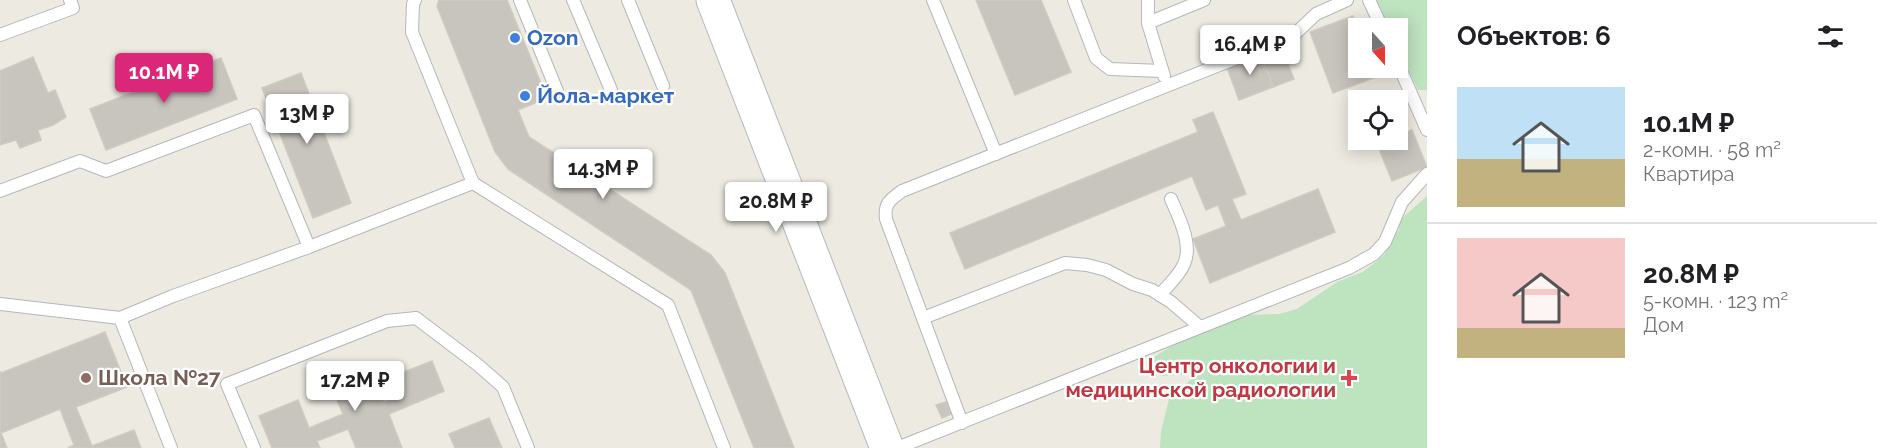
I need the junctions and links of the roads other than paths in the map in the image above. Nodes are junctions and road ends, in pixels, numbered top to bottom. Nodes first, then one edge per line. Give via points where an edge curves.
1 (70, 0) edge
2 (416, 0) edge
3 (520, 0) edge
4 (573, 0) edge
5 (628, 0) edge
6 (713, 0) edge
7 (933, 0) edge
8 (1074, 0) edge
9 (1148, 0) edge
10 (1204, 0) edge
11 (1347, 0) edge
12 (1370, 0) edge
13 (1378, 18) edge
14 (1148, 23) junction
15 (0, 35) edge
16 (1162, 71) junction
17 (1404, 78) edge
18 (1168, 85) junction
19 (663, 86) dead end
20 (611, 90) dead end
21 (558, 91) dead end
22 (1427, 130) edge
23 (996, 154) junction
24 (1427, 174) edge
25 (473, 183) junction
26 (0, 191) edge
27 (1171, 199) dead end
28 (309, 247) junction
29 (1160, 295) junction
30 (0, 304) edge
31 (120, 318) junction
32 (922, 318) junction
33 (1200, 327) junction
34 (962, 423) junction
35 (171, 448) edge
36 (254, 448) edge
37 (528, 448) edge
38 (724, 448) edge
39 (887, 448) edge
40 (897, 448) edge

1 - 15 lane via 73,8
2 - 25 lane via 412,32
3 - 21 lane
4 - 20 lane
5 - 19 lane
6 - 39 main road
7 - 23 lane
8 - 16 lane via 1096,58 1110,69
9 - 14 lane
10 - 14 lane
11 - 18 lane via 1316,14 1282,40
12 - 13 lane
14 - 16 lane
16 - 18 lane
17 - 22 lane
18 - 23 lane
23 - 32 lane via 902,191 885,208
24 - 33 lane via 1402,202 1385,242 1374,254 1349,268
25 - 28 lane
25 - 38 lane via 668,305
26 - 28 lane via 81,161 106,171 254,116
27 - 29 lane via 1187,247 1185,262
28 - 31 lane
29 - 32 lane via 1106,270 1065,263
29 - 33 lane
30 - 31 lane
31 - 35 lane
32 - 34 lane
33 - 34 lane
34 - 40 lane
36 - 37 lane via 227,384 387,321 416,318 503,387

